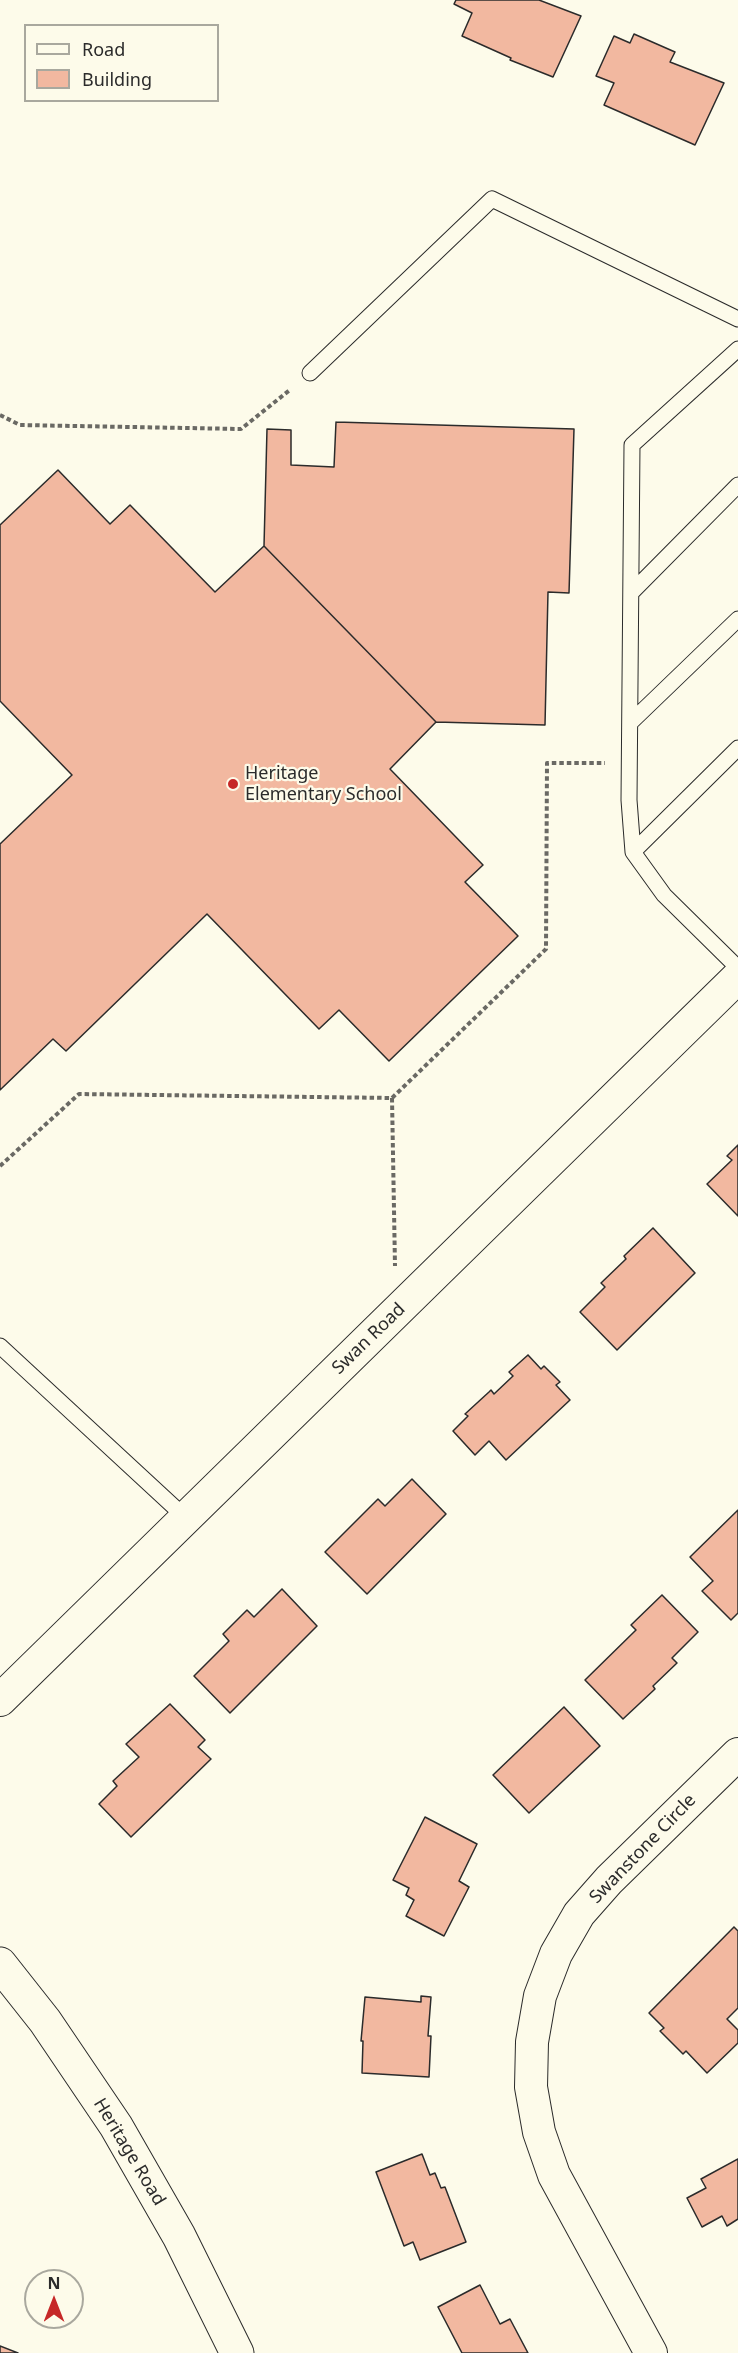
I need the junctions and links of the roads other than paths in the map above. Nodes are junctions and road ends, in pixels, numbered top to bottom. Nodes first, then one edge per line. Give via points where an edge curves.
1 (738, 319) edge
2 (738, 349) edge
3 (310, 373) road end
4 (738, 485) edge
5 (631, 593) junction
6 (738, 619) edge
7 (630, 723) junction
8 (738, 748) edge
9 (633, 852) junction
10 (738, 968) edge
11 (738, 977) edge
12 (0, 1347) edge
13 (186, 1518) junction
14 (0, 1700) edge
15 (738, 1754) edge
16 (0, 1964) edge
17 (237, 2353) edge
18 (651, 2353) edge

1 - 3 lane via 492,199
2 - 5 lane via 632,445
4 - 5 lane
5 - 7 lane
6 - 7 lane
7 - 9 lane
8 - 9 lane
9 - 10 lane via 664,895
11 - 13 street, Swan Road
12 - 13 lane
13 - 14 street, Swan Road
15 - 18 street, Swanstone Circle via 579,1914 556,1954 540,1996 532,2042 531,2087 539,2132 554,2175
16 - 17 main road, Heritage Road via 45,2021 116,2126 179,2236

